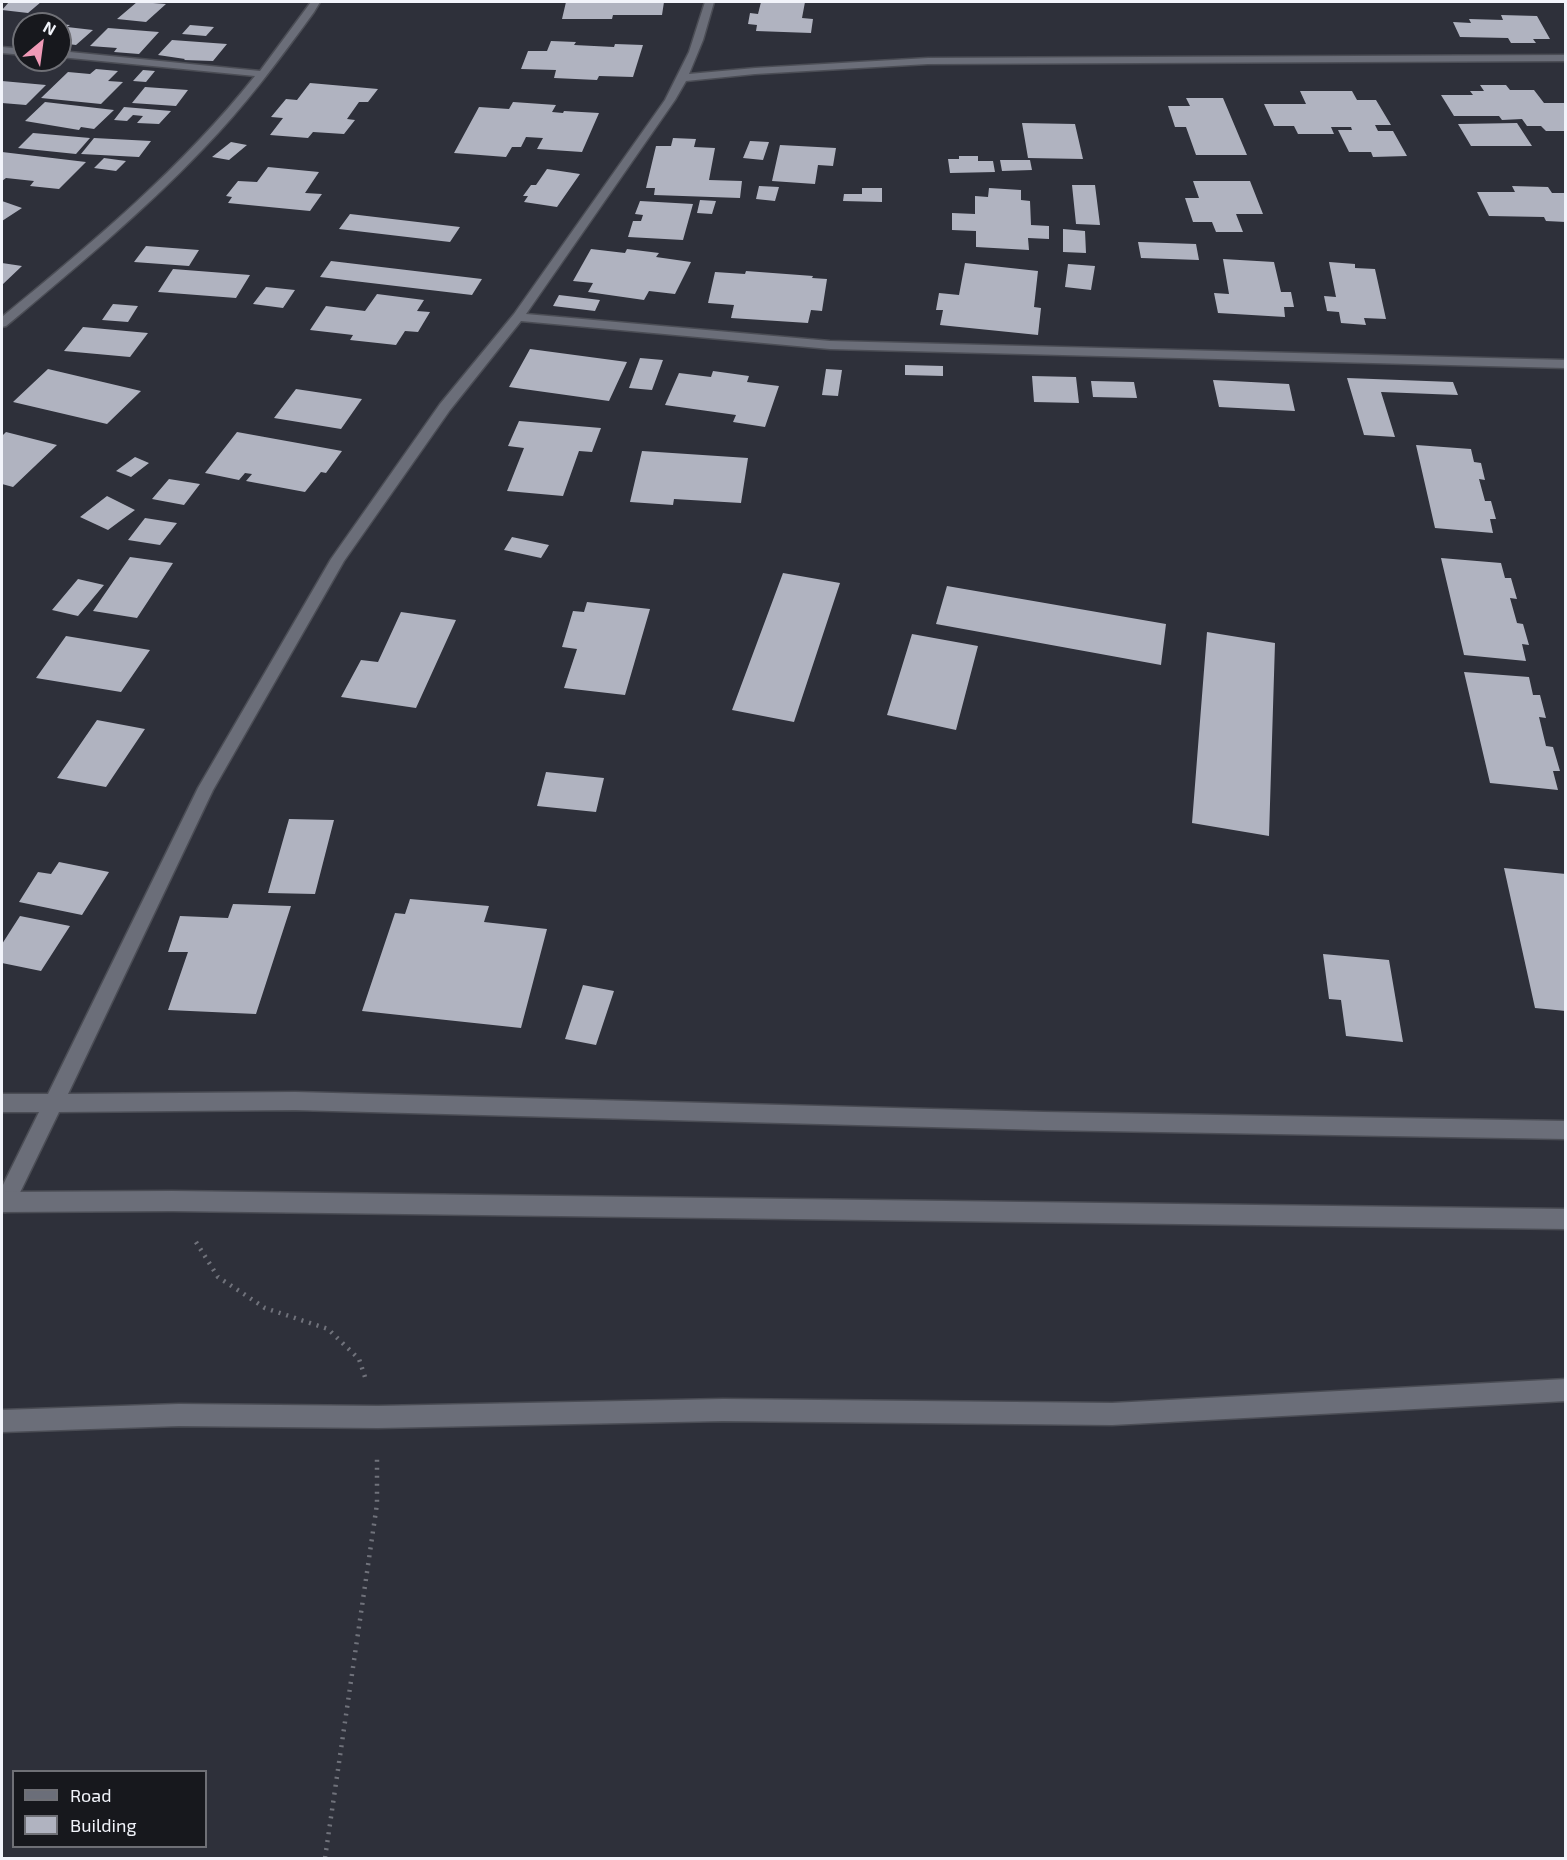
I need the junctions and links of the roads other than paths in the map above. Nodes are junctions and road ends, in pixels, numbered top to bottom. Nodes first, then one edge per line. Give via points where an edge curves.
1 (315, 2) edge
2 (709, 2) edge
3 (72, 55) edge
4 (1566, 58) edge
5 (264, 74) junction
6 (684, 78) junction
7 (518, 317) junction
8 (2, 323) edge
9 (1566, 364) edge
10 (54, 1101) junction
11 (2, 1103) edge
12 (1566, 1130) edge
13 (3, 1202) edge
14 (1566, 1219) edge
15 (1566, 1390) edge
16 (2, 1421) edge

1 - 5 street
2 - 6 street
3 - 5 street
4 - 6 street via 928,61
5 - 8 street via 183,165
6 - 7 street
7 - 9 street via 830,345
7 - 10 street via 445,408 338,560 206,788
10 - 11 street
10 - 12 street via 295,1101
10 - 13 street
13 - 14 street
15 - 16 street via 1112,1414 723,1410 378,1417 179,1415

